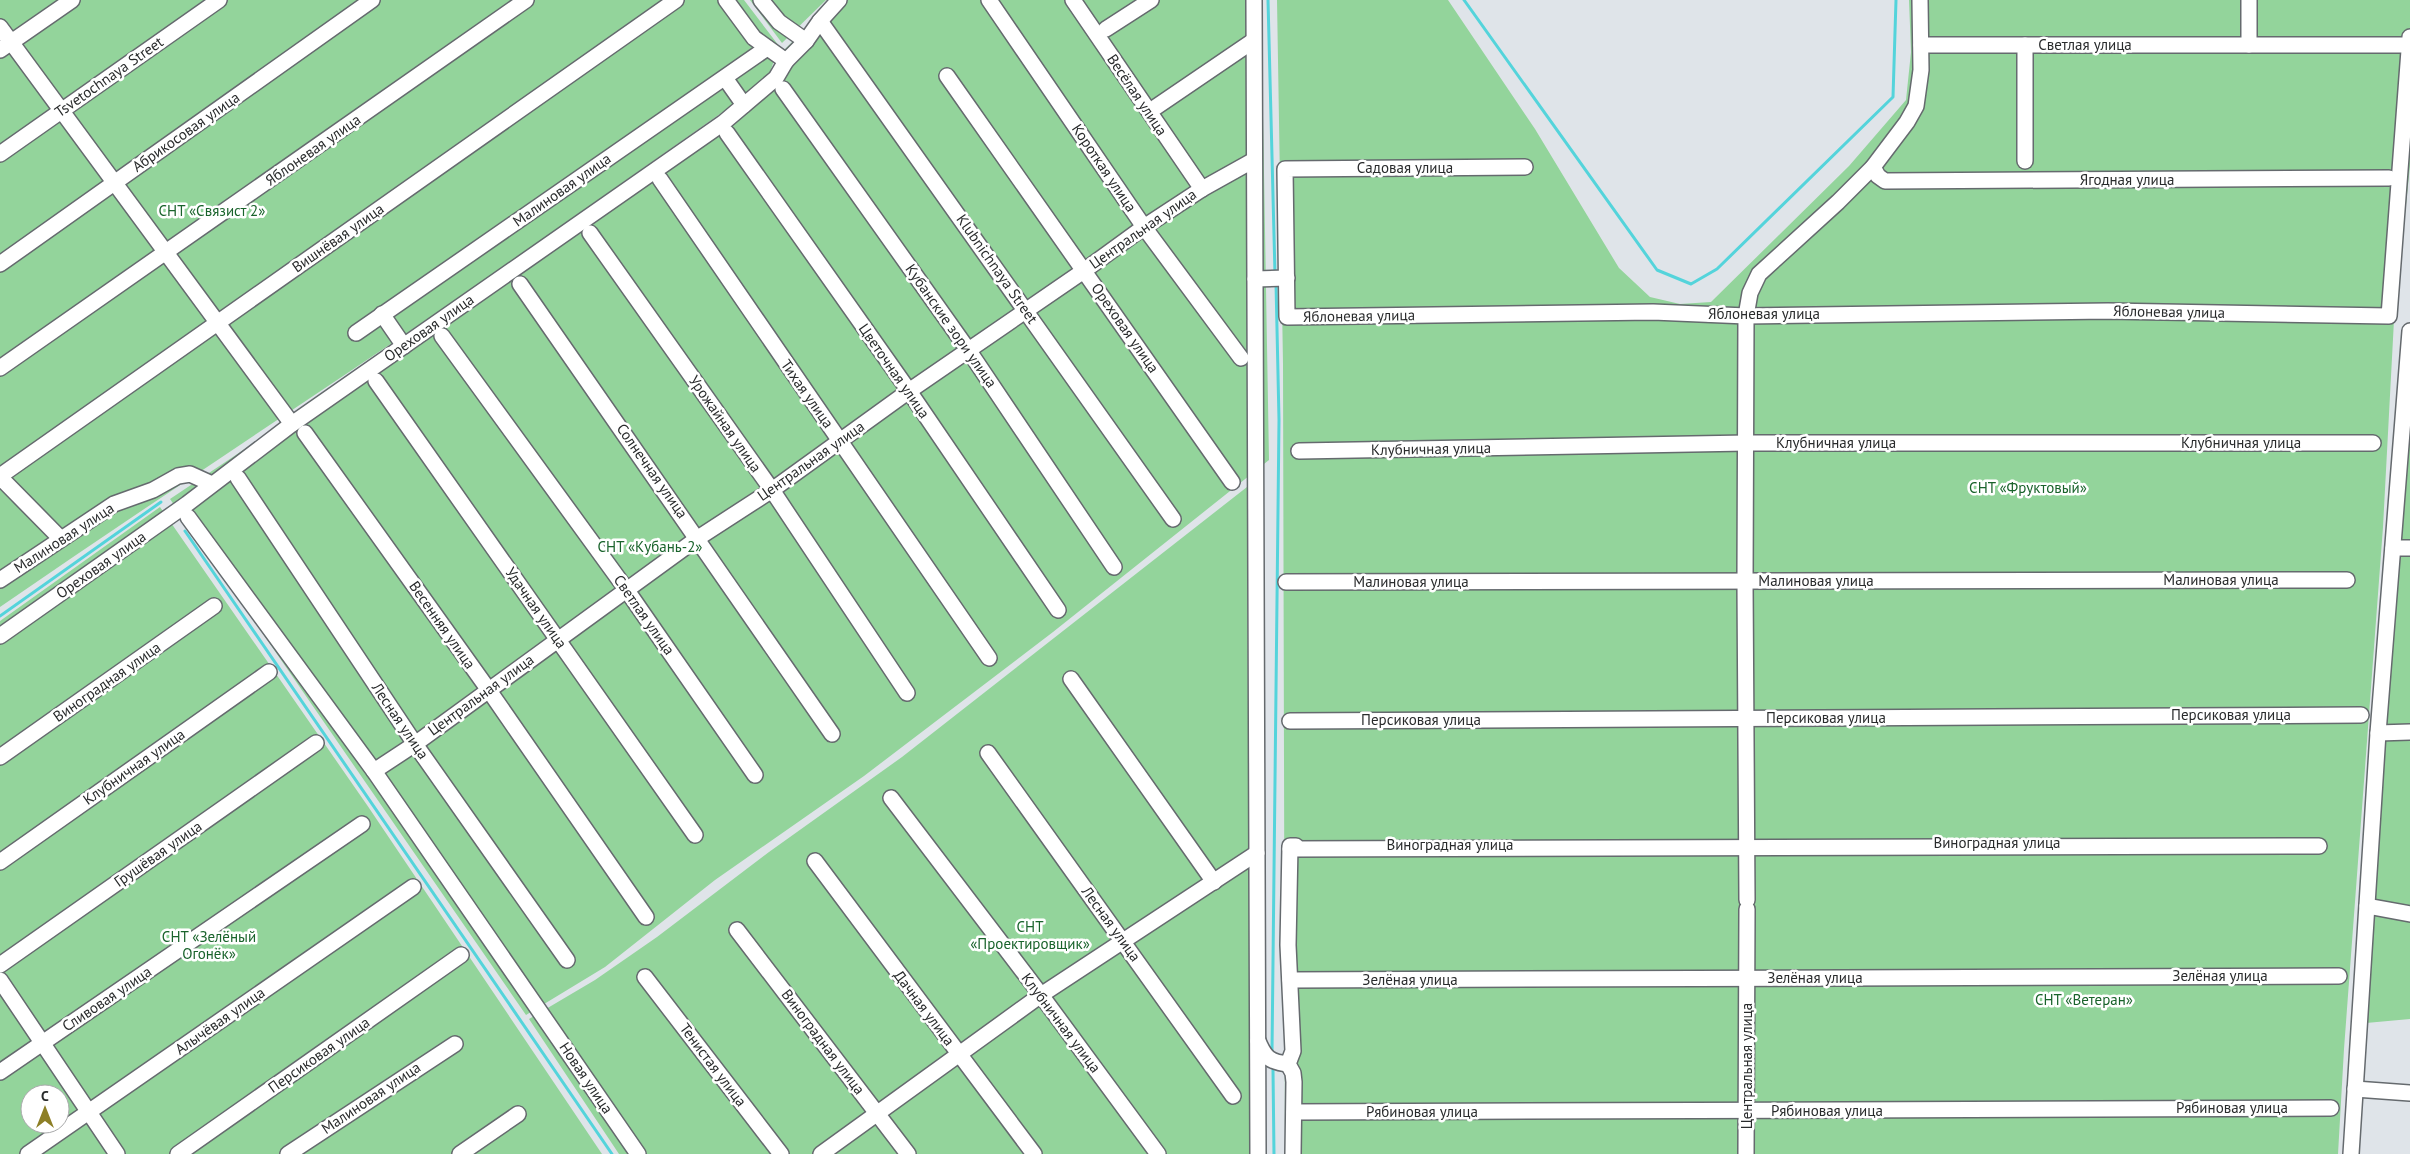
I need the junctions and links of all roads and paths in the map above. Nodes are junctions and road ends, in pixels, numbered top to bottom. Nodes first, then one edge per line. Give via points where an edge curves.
1 (72, 0) edge
2 (219, 0) edge
3 (372, 0) edge
4 (526, 0) edge
5 (676, 0) edge
6 (726, 0) edge
7 (839, 0) edge
8 (989, 0) edge
9 (1073, 0) edge
10 (1151, 0) edge
11 (1254, 0) edge
12 (1920, 0) edge
13 (2249, 0) edge
14 (770, 3) edge
15 (820, 21) junction
16 (0, 27) edge
17 (1106, 29) dead end
18 (2410, 37) edge
19 (806, 41) junction
20 (1254, 41) junction
21 (2025, 45) junction
22 (2249, 45) junction
23 (2410, 45) edge
24 (6, 46) edge
25 (1921, 46) junction
26 (767, 48) junction
27 (786, 62) junction
28 (947, 76) dead end
29 (725, 78) junction
30 (783, 89) dead end
31 (744, 105) junction
32 (1156, 107) dead end
33 (61, 111) junction
34 (727, 133) dead end
35 (2406, 146) edge
36 (0, 154) edge
37 (1254, 160) junction
38 (2025, 161) dead end
39 (1525, 167) dead end
40 (1873, 167) junction
41 (1285, 169) joint
42 (2389, 178) dead end
43 (660, 179) dead end
44 (115, 183) junction
45 (1202, 188) junction
46 (1144, 227) junction
47 (590, 233) dead end
48 (166, 252) junction
49 (0, 264) edge
50 (1085, 270) junction
51 (1279, 278) junction
52 (1255, 279) junction
53 (520, 284) dead end
54 (1026, 310) junction
55 (382, 314) junction
56 (1746, 316) junction
57 (218, 322) junction
58 (2410, 331) edge
59 (356, 333) dead end
60 (442, 336) dead end
61 (404, 346) junction
62 (969, 351) junction
63 (1240, 358) dead end
64 (2409, 365) edge
65 (0, 368) edge
66 (376, 381) dead end
67 (909, 391) junction
68 (292, 424) junction
69 (306, 433) dead end
70 (840, 442) junction
71 (1747, 443) junction
72 (2373, 443) dead end
73 (1299, 451) dead end
74 (0, 476) edge
75 (238, 478) dead end
76 (1232, 482) dead end
77 (212, 484) junction
78 (772, 490) junction
79 (188, 517) dead end
80 (1173, 519) dead end
81 (698, 538) junction
82 (61, 539) junction
83 (2392, 548) junction
84 (2410, 548) edge
85 (1114, 567) dead end
86 (0, 580) edge
87 (2348, 580) dead end
88 (1286, 582) dead end
89 (1745, 582) junction
90 (626, 589) junction
91 (214, 606) dead end
92 (1058, 610) dead end
93 (0, 636) edge
94 (558, 639) junction
95 (989, 658) dead end
96 (269, 672) dead end
97 (1071, 679) dead end
98 (488, 689) junction
99 (907, 693) dead end
100 (2361, 714) dead end
101 (1746, 718) junction
102 (1290, 721) dead end
103 (2410, 732) edge
104 (2378, 733) junction
105 (832, 734) dead end
106 (316, 743) dead end
107 (415, 744) junction
108 (988, 753) dead end
109 (0, 757) edge
110 (374, 771) junction
111 (755, 775) dead end
112 (891, 798) dead end
113 (362, 824) dead end
114 (695, 836) dead end
115 (1675, 843) dead end
116 (1610, 844) dead end
117 (2319, 844) dead end
118 (1745, 845) junction
119 (1290, 848) junction
120 (1257, 853) junction
121 (816, 861) dead end
122 (0, 862) edge
123 (1214, 882) junction
124 (413, 887) dead end
125 (2367, 906) junction
126 (2410, 914) edge
127 (646, 916) dead end
128 (738, 930) dead end
129 (1125, 942) junction
130 (460, 955) dead end
131 (567, 960) dead end
132 (0, 965) edge
133 (2339, 976) dead end
134 (645, 977) dead end
135 (1747, 978) junction
136 (0, 980) edge
137 (1290, 980) junction
138 (1041, 995) junction
139 (1257, 1040) junction
140 (43, 1043) junction
141 (455, 1044) dead end
142 (958, 1054) junction
143 (1288, 1064) junction
144 (0, 1072) edge
145 (2355, 1089) junction
146 (2410, 1093) edge
147 (1233, 1096) dead end
148 (2331, 1108) dead end
149 (1746, 1111) junction
150 (89, 1112) junction
151 (1294, 1112) junction
152 (518, 1114) dead end
153 (878, 1115) junction
154 (28, 1154) edge
155 (118, 1154) edge
156 (178, 1154) edge
157 (288, 1154) edge
158 (460, 1154) edge
159 (638, 1154) edge
160 (781, 1154) edge
161 (821, 1154) edge
162 (908, 1154) edge
163 (1034, 1154) edge
164 (1158, 1154) edge
165 (1258, 1154) edge
166 (1294, 1154) edge
167 (1746, 1154) edge
168 (2351, 1154) edge

1 - 24 street
2 - 33 street, Tsvetochnaya Street
3 - 44 street, Абрикосовая улица
4 - 48 street, Яблоневая улица
5 - 57 street, Вишнёвая улица
6 - 26 street via 754,38
7 - 15 street, Ореховая улица
8 - 46 street, Короткая улица
9 - 45 street, Весёлая улица
10 - 17 street
11 - 20 street
12 - 25 street, Центральная улица
13 - 22 street
14 - 19 street via 779,22
15 - 19 street, Ореховая улица
15 - 54 street, Klubnichnaya Street
16 - 24 street
18 - 23 street
19 - 27 street, Ореховая улица
20 - 32 street
20 - 37 street
21 - 22 street, Светлая улица
21 - 25 street, Светлая улица
21 - 38 street
22 - 23 street, Светлая улица
23 - 35 street
24 - 33 street
25 - 40 street, Центральная улица via 1916,106
26 - 27 street
26 - 29 street, Малиновая улица
27 - 31 street, Ореховая улица via 776,78
28 - 50 street, Ореховая улица
29 - 31 street
29 - 55 street, Малиновая улица
30 - 62 street, Кубанские зори улица
31 - 61 street, Ореховая улица via 723,123
33 - 36 street, Tsvetochnaya Street
33 - 44 street
34 - 67 street, Цветочная улица
35 - 56 street, Яблоневая улица via 2389,316 2108,311
37 - 45 street, Центральная улица
37 - 52 street
39 - 41 street, Садовая улица
40 - 42 street, Ягодная улица via 1885,181
40 - 56 street, Центральная улица via 1759,274 1750,293
41 - 51 street, Яблоневая улица
43 - 70 street, Тихая улица
44 - 48 street
44 - 49 street, Абрикосовая улица
45 - 46 street, Центральная улица
46 - 50 street, Центральная улица
46 - 63 street, Короткая улица
47 - 78 street, Урожайная улица
48 - 57 street
48 - 65 street, Яблоневая улица
50 - 54 street, Центральная улица
50 - 76 street, Ореховая улица
51 - 52 street
51 - 56 street, Яблоневая улица via 1288,317 1654,312
52 - 120 street
53 - 81 street, Солнечная улица
54 - 62 street, Центральная улица
54 - 80 street, Klubnichnaya Street
55 - 59 street, Малиновая улица
55 - 61 street
56 - 71 street, Центральная улица
57 - 68 street
57 - 74 street, Вишнёвая улица
58 - 64 street
60 - 90 street, Светлая улица
61 - 68 street, Ореховая улица
62 - 67 street, Центральная улица
62 - 85 street, Кубанские зори улица
64 - 83 street
66 - 94 street, Удачная улица
67 - 70 street, Центральная улица
67 - 92 street, Цветочная улица
68 - 77 street, Ореховая улица
69 - 98 street, Весенняя улица
70 - 78 street, Центральная улица
70 - 95 street, Тихая улица
71 - 72 street, Клубничная улица
71 - 73 street, Клубничная улица
71 - 89 street, Центральная улица
74 - 82 street
75 - 107 street, Лесная улица
77 - 82 street, Малиновая улица via 190,474 178,476 114,504
77 - 93 street, Ореховая улица
78 - 81 street, Центральная улица
78 - 99 street, Урожайная улица
79 - 110 street, Новая улица
81 - 90 street, Центральная улица
81 - 105 street, Солнечная улица
82 - 86 street, Малиновая улица
83 - 84 street
83 - 104 street
87 - 89 street, Малиновая улица
88 - 89 street, Малиновая улица
89 - 101 street, Центральная улица
90 - 94 street, Центральная улица
90 - 111 street, Светлая улица
91 - 109 street, Виноградная улица
94 - 98 street, Центральная улица
94 - 114 street, Удачная улица
96 - 122 street, Клубничная улица
97 - 123 street
98 - 107 street, Центральная улица
98 - 127 street, Весенняя улица
100 - 101 street, Персиковая улица
101 - 102 street, Персиковая улица
101 - 118 street, Центральная улица
103 - 104 street
104 - 125 street
106 - 132 street, Грушёвая улица
107 - 110 street, Центральная улица
107 - 131 street, Лесная улица
108 - 129 street, Лесная улица
110 - 159 street, Новая улица
112 - 138 street, Клубничная улица
113 - 140 street, Сливовая улица
115 - 118 street, Виноградная улица
116 - 119 street, Виноградная улица
117 - 118 street, Виноградная улица
118 - 119 street
118 - 135 street, Центральная улица
119 - 137 street
120 - 123 street
120 - 139 street
121 - 142 street, Дачная улица
123 - 129 street
124 - 150 street, Алычёвая улица
125 - 126 street
125 - 145 street
128 - 153 street, Виноградная улица
129 - 138 street
129 - 147 street, Лесная улица
130 - 156 street, Персиковая улица
133 - 135 street, Зелёная улица
134 - 160 street, Тенистая улица
135 - 137 street, Зелёная улица
135 - 149 street, Центральная улица
136 - 140 street
137 - 143 street via 1293,1051
138 - 142 street
138 - 164 street, Клубничная улица
139 - 143 street via 1263,1053 1274,1062
139 - 165 street
140 - 144 street, Сливовая улица
140 - 150 street
141 - 157 street, Малиновая улица
142 - 153 street
142 - 163 street, Дачная улица
143 - 151 street via 1294,1073
145 - 146 street
145 - 168 street
148 - 149 street, Рябиновая улица
149 - 151 street, Рябиновая улица
149 - 167 street, Центральная улица
150 - 154 street, Алычёвая улица
150 - 155 street
151 - 166 street
152 - 158 street
153 - 161 street
153 - 162 street, Виноградная улица

